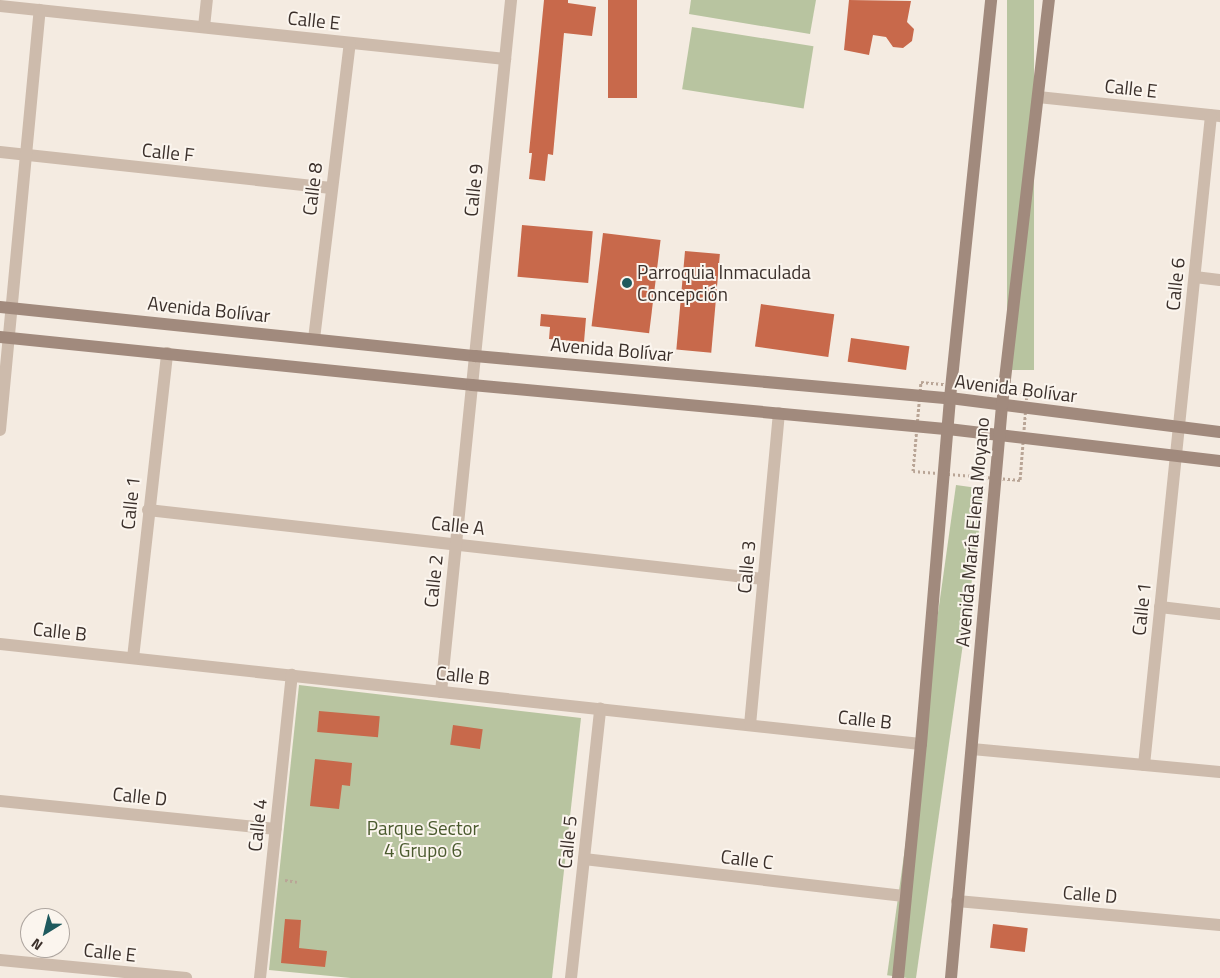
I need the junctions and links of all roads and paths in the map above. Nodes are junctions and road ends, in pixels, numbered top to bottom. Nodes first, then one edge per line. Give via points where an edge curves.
1 (207, 0) edge
2 (511, 0) edge
3 (991, 0) edge
4 (1049, 0) edge
5 (0, 6) edge
6 (40, 10) junction
7 (204, 27) junction
8 (350, 43) junction
9 (505, 59) junction
10 (1038, 96) junction
11 (1216, 116) edge
12 (0, 152) edge
13 (26, 155) junction
14 (331, 188) junction
15 (1194, 277) junction
16 (1220, 280) edge
17 (6, 307) edge
18 (4, 338) edge
19 (314, 339) junction
20 (167, 353) junction
21 (475, 356) junction
22 (472, 385) junction
23 (950, 398) junction
24 (1002, 405) junction
25 (779, 413) junction
26 (948, 428) junction
27 (1179, 428) junction
28 (0, 430) edge
29 (1220, 432) edge
30 (999, 435) junction
31 (1176, 457) junction
32 (1220, 461) edge
33 (148, 510) junction
34 (456, 544) junction
35 (763, 579) junction
36 (1160, 607) junction
37 (1220, 614) edge
38 (0, 644) edge
39 (133, 658) junction
40 (292, 675) junction
41 (441, 692) junction
42 (600, 709) junction
43 (750, 726) junction
44 (922, 744) junction
45 (972, 749) junction
46 (1144, 765) junction
47 (1220, 772) edge
48 (0, 801) edge
49 (276, 829) junction
50 (584, 860) junction
51 (282, 879) dead end
52 (297, 882) dead end
53 (906, 896) junction
54 (957, 901) junction
55 (1220, 925) edge
56 (0, 960) edge
57 (108, 974) edge
58 (186, 978) edge
59 (260, 978) edge
60 (571, 978) edge
61 (898, 978) edge
62 (951, 978) edge

1 - 7 street
2 - 9 street, Calle 9
3 - 23 street, Avenida María Elena Moyano
4 - 10 street, Avenida María Elena Moyano
5 - 6 street, Calle E
6 - 7 street, Calle E
6 - 13 street
7 - 8 street, Calle E
8 - 9 street, Calle E
8 - 14 street, Calle 8
9 - 21 street, Calle 9
10 - 11 street, Calle E
10 - 24 street, Avenida María Elena Moyano
11 - 15 street, Calle 6
12 - 13 street, Calle F
13 - 14 street, Calle F
13 - 17 street
14 - 19 street, Calle 8
15 - 16 street
15 - 27 street, Calle 6
17 - 18 street
17 - 19 street, Avenida Bolívar
18 - 20 street
18 - 28 street
19 - 21 street, Avenida Bolívar
20 - 22 street
20 - 33 street, Calle 1
21 - 22 street, Calle 9
21 - 23 street, Avenida Bolívar
22 - 25 street
22 - 34 street, Calle 2
23 - 24 street, Avenida Bolívar
23 - 26 street, Avenida María Elena Moyano
24 - 27 street, Avenida Bolívar
24 - 30 street, Avenida María Elena Moyano
25 - 26 street
25 - 35 street, Calle 3
26 - 30 street
26 - 44 street, Avenida María Elena Moyano
27 - 29 street, Avenida Bolívar
27 - 31 street, Calle 6
30 - 31 street
30 - 45 street, Avenida María Elena Moyano
31 - 32 street
31 - 36 street, Calle 1
33 - 34 street, Calle A
33 - 39 street, Calle 1
34 - 35 street, Calle A
34 - 41 street, Calle 2
35 - 43 street, Calle 3
36 - 37 street
36 - 46 street, Calle 1
38 - 39 street, Calle B
39 - 40 street, Calle B
40 - 41 street, Calle B
40 - 49 street, Calle 4
41 - 42 street, Calle B
42 - 43 street, Calle B
42 - 50 street, Calle 5
43 - 44 street, Calle B
44 - 53 street, Avenida María Elena Moyano
45 - 46 street
45 - 54 street, Avenida María Elena Moyano
46 - 47 street
48 - 49 street, Calle D
49 - 59 street, Calle 4
50 - 53 street, Calle C
50 - 60 street, Calle 5
51 - 52 path
53 - 61 street, Avenida María Elena Moyano
54 - 55 street, Calle D
54 - 62 street, Avenida María Elena Moyano
56 - 57 street, Calle E
57 - 58 street, Calle E

